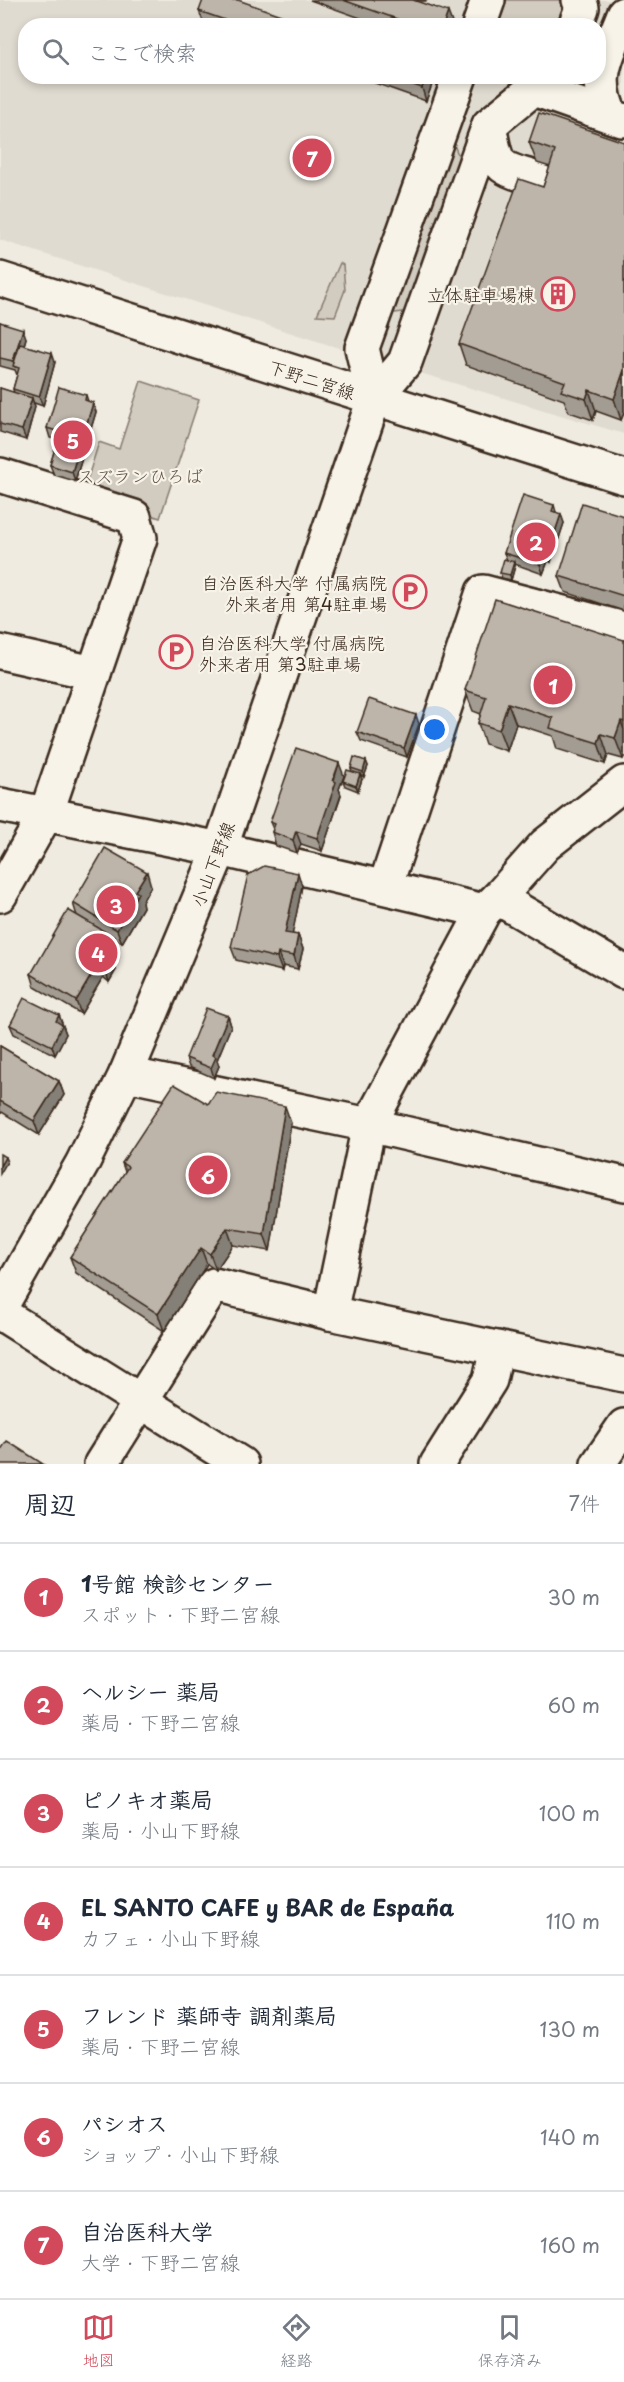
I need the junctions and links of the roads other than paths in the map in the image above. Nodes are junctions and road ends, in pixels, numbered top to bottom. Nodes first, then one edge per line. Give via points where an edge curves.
1 (488, 0) edge
2 (579, 0) edge
3 (624, 14) edge
4 (482, 18) edge
5 (578, 18) edge
6 (606, 62) edge
7 (457, 84) edge
8 (541, 84) edge
9 (544, 84) edge
10 (601, 84) edge
11 (449, 108) junction
12 (618, 119) edge
13 (489, 125) junction
14 (429, 162) junction
15 (457, 214) junction
16 (0, 279) edge
17 (374, 399) junction
18 (0, 476) edge
19 (624, 477) edge
20 (624, 629) edge
21 (0, 652) edge
22 (94, 673) junction
23 (624, 783) edge
24 (0, 805) edge
25 (46, 814) junction
26 (220, 849) junction
27 (385, 887) junction
28 (0, 895) edge
29 (491, 905) junction
30 (624, 972) edge
31 (126, 1074) junction
32 (369, 1125) junction
33 (624, 1184) edge
34 (0, 1308) edge
35 (0, 1313) edge
36 (330, 1313) junction
37 (497, 1348) junction
38 (624, 1375) edge
39 (141, 1401) junction
40 (624, 1426) edge
41 (101, 1464) edge
42 (241, 1464) edge
43 (437, 1464) edge
44 (598, 1464) edge

1 - 4 street
2 - 5 street via 582,8
3 - 6 street
7 - 11 street
8 - 13 street
9 - 12 street
10 - 12 street via 602,97
11 - 14 street
11 - 14 street via 416,123 427,141
13 - 15 street
13 - 15 street via 502,166 542,184 546,190 539,205 533,192 498,179 483,184
14 - 17 street via 362,348
15 - 17 street via 405,362
16 - 17 street, 下野二宮線
17 - 19 street, 下野二宮線
17 - 26 street, 小山下野線
18 - 22 street via 134,517 140,538
20 - 27 street via 483,592
21 - 22 street
22 - 25 street
23 - 29 street via 545,845
24 - 25 street
25 - 26 street
25 - 28 street
26 - 27 street
26 - 31 street, 小山下野線
27 - 29 street
29 - 30 street
29 - 32 street
31 - 32 street
31 - 34 street, 小山下野線 via 82,1164
32 - 33 street
32 - 36 street
35 - 39 street
36 - 37 street
36 - 39 street via 214,1285
37 - 38 street
37 - 43 street via 490,1380
39 - 41 street
39 - 42 street
40 - 44 street

